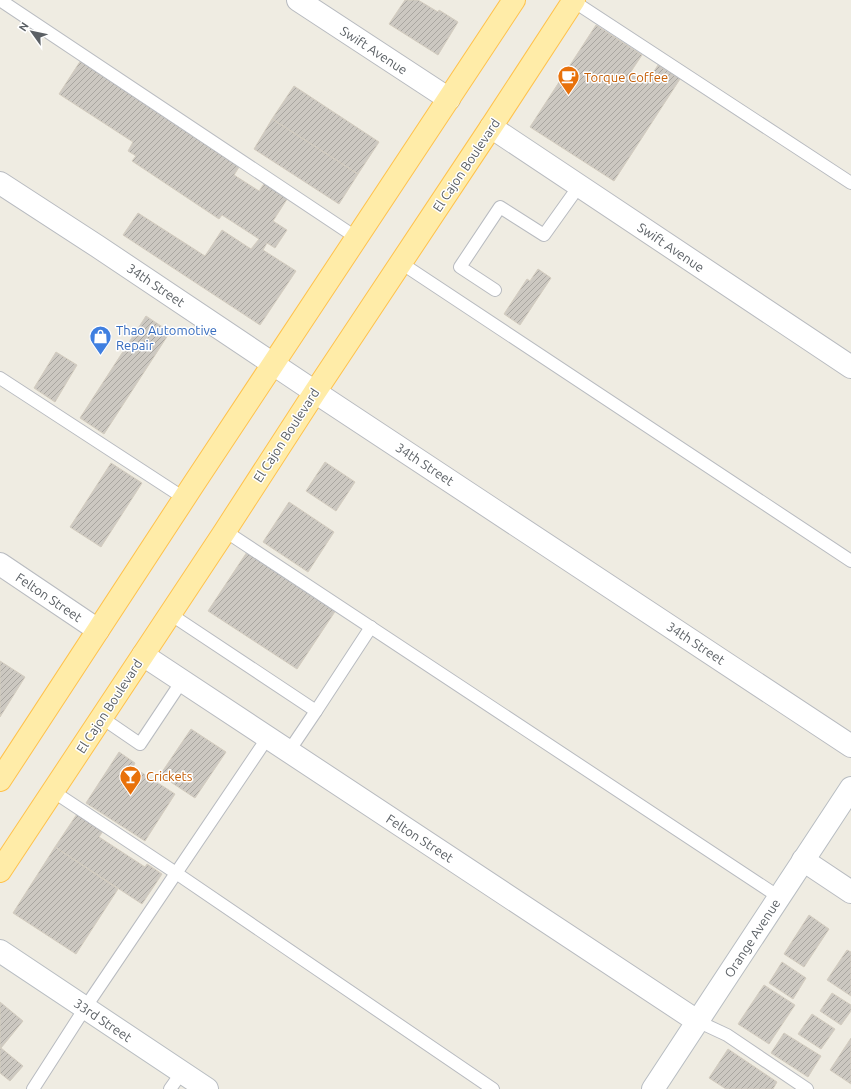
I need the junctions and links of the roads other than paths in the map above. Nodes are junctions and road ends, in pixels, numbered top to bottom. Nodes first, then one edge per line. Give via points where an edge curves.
1 (0, 0) edge
2 (298, 0) edge
3 (514, 0) edge
4 (574, 0) edge
5 (449, 99) junction
6 (491, 127) junction
7 (0, 183) edge
8 (851, 183) edge
9 (579, 186) junction
10 (357, 238) junction
11 (401, 263) junction
12 (495, 290) dead end
13 (274, 364) junction
14 (851, 367) edge
15 (0, 378) edge
16 (315, 392) junction
17 (184, 498) junction
18 (225, 531) junction
19 (851, 561) edge
20 (0, 564) edge
21 (170, 614) junction
22 (372, 627) junction
23 (98, 630) junction
24 (143, 655) junction
25 (182, 681) junction
26 (316, 711) junction
27 (102, 718) junction
28 (268, 737) junction
29 (851, 746) edge
30 (289, 752) junction
31 (3, 768) edge
32 (851, 788) edge
33 (54, 792) junction
34 (803, 860) junction
35 (0, 871) edge
36 (176, 873) junction
37 (851, 892) edge
38 (779, 897) junction
39 (0, 951) edge
40 (85, 1008) junction
41 (697, 1022) junction
42 (176, 1081) edge
43 (33, 1089) edge
44 (207, 1089) edge
45 (492, 1089) edge
46 (652, 1089) edge
47 (807, 1089) edge

1 - 10 lane
2 - 5 street, Swift Avenue
3 - 5 main road
4 - 6 main road, El Cajon Boulevard
4 - 8 lane
5 - 10 main road
6 - 9 street, Swift Avenue
6 - 11 main road, El Cajon Boulevard
7 - 13 street, 34th Street
9 - 12 lane via 544,235 500,207 460,266
9 - 14 street, Swift Avenue
10 - 13 main road
11 - 16 main road, El Cajon Boulevard
11 - 19 lane
13 - 16 street, 34th Street
13 - 17 main road
15 - 17 lane
16 - 18 main road, El Cajon Boulevard
16 - 29 street, 34th Street
17 - 23 main road
18 - 21 main road, El Cajon Boulevard
18 - 22 lane
20 - 23 street, Felton Street
21 - 24 main road, El Cajon Boulevard
21 - 26 lane
22 - 26 lane
22 - 38 lane
23 - 31 main road
24 - 25 street, Felton Street
24 - 27 main road, El Cajon Boulevard
25 - 27 lane via 140,744
25 - 28 street, Felton Street
26 - 30 lane
27 - 33 main road, El Cajon Boulevard
28 - 30 street, Felton Street
28 - 36 lane
30 - 41 street, Felton Street
32 - 34 street, Orange Avenue
33 - 35 main road, El Cajon Boulevard
33 - 36 lane
34 - 37 street
34 - 38 street, Orange Avenue
36 - 40 lane
36 - 45 lane
38 - 41 street, Orange Avenue
39 - 40 street, 33rd Street
40 - 42 street, 33rd Street
40 - 43 lane
41 - 46 street, Orange Avenue
41 - 47 lane via 727,1035
42 - 44 street, 33rd Street

